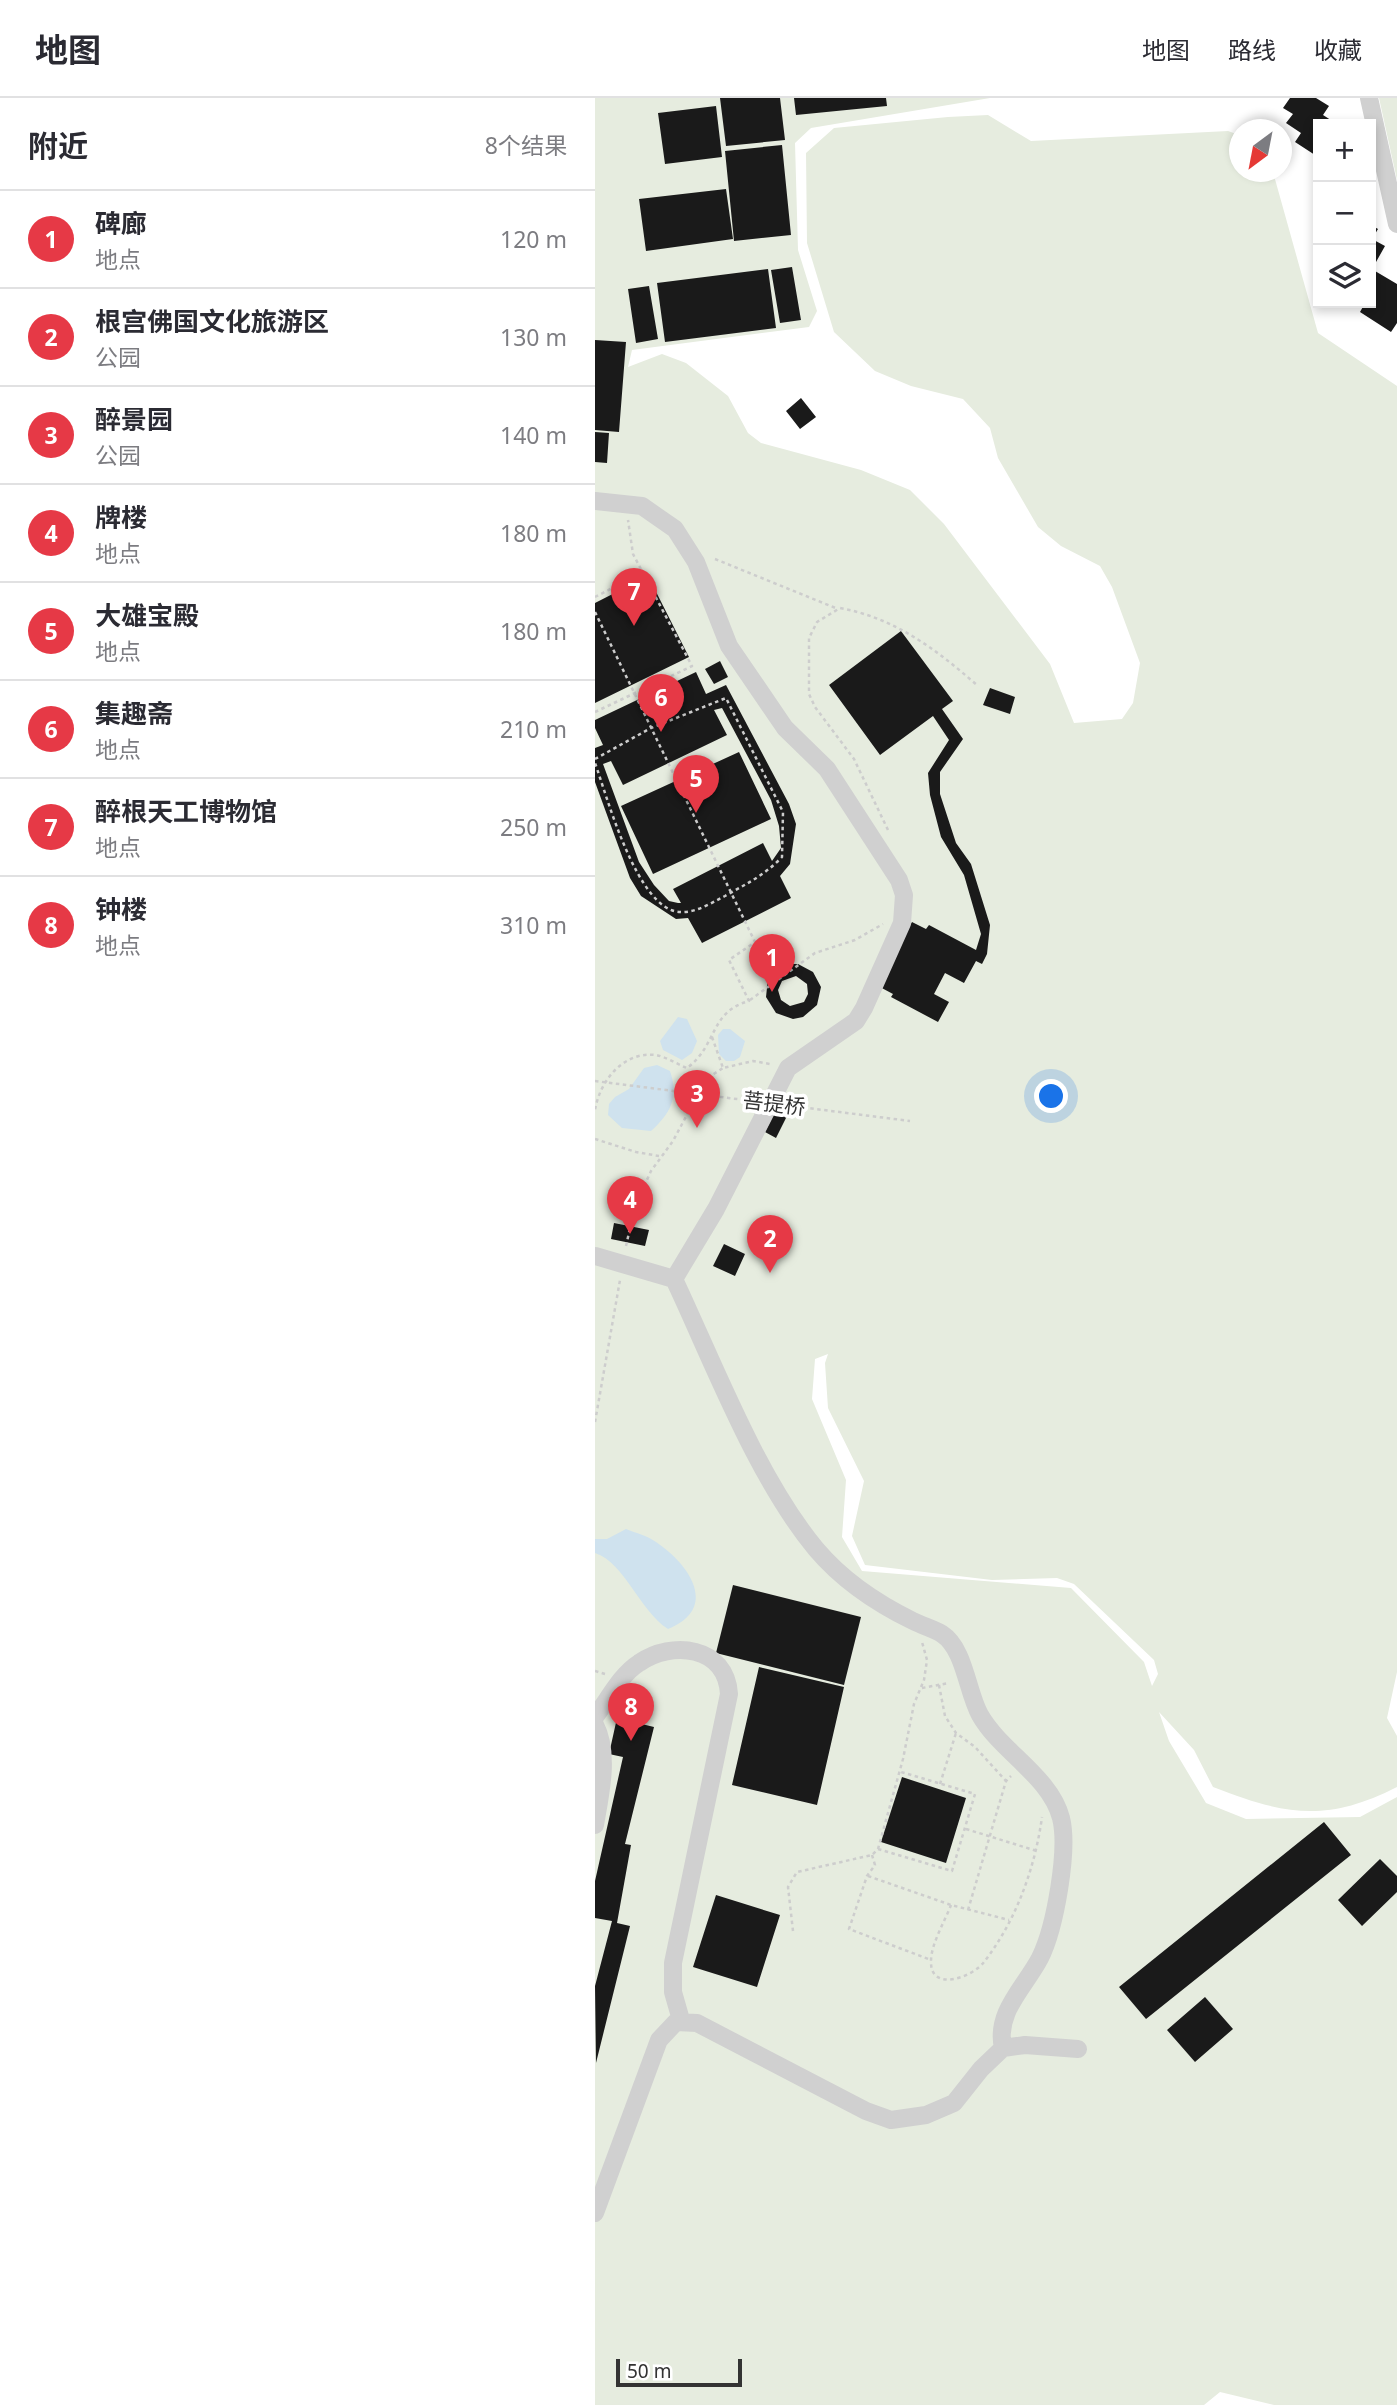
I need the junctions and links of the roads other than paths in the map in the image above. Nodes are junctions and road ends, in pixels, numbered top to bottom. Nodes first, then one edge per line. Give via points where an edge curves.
1 (1369, 98) edge
2 (1397, 224) edge
3 (595, 500) edge
4 (595, 1256) edge
5 (674, 1279) junction
6 (595, 1717) edge
7 (595, 1725) edge
8 (595, 1825) edge
9 (681, 2020) junction
10 (1003, 2048) junction
11 (1078, 2049) dead end
12 (595, 2213) edge

1 - 2 lane
3 - 5 lane via 642,506 675,529 689,549 729,646 785,728 827,769 899,880 904,895 904,913 856,1021 788,1068 716,1209
4 - 5 lane
5 - 10 lane via 771,1483 793,1517 844,1579 944,1635 957,1654 980,1716 1045,1790 1061,1816 1052,1924 1041,1957 1007,2012 1000,2033
6 - 9 lane via 631,1668 660,1653 677,1649 697,1652 715,1661 728,1681 673,1964 673,1992
7 - 8 lane via 601,1775
9 - 10 lane via 697,2023 891,2120 926,2115 954,2103
9 - 12 lane via 659,2040
10 - 11 lane

